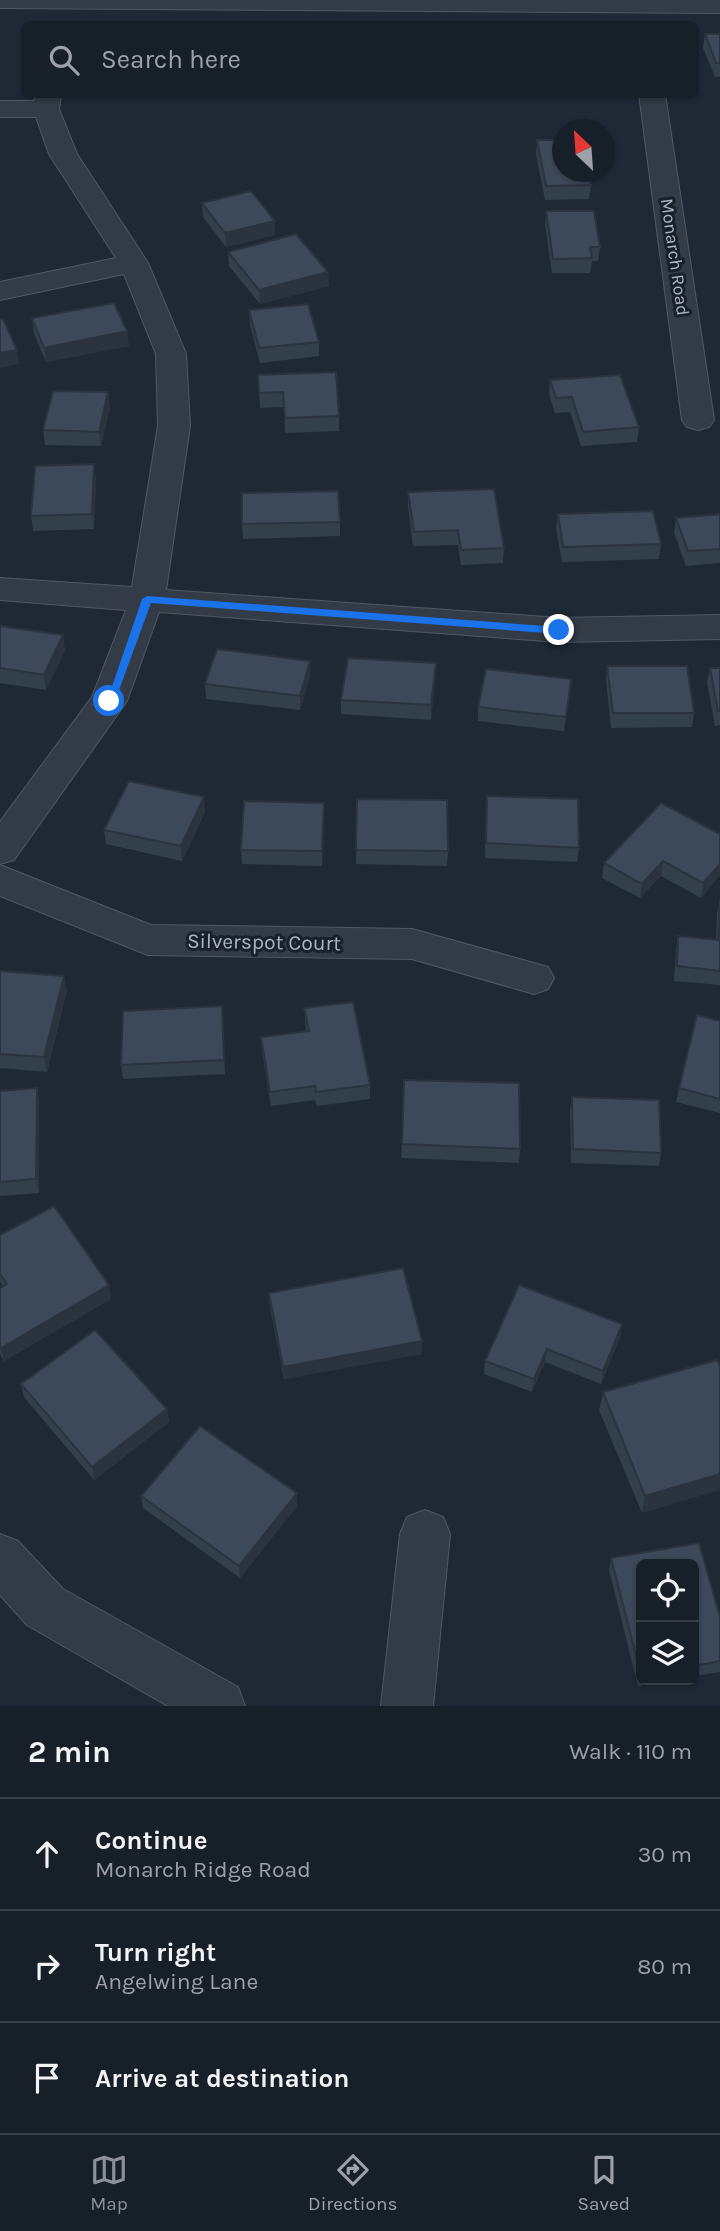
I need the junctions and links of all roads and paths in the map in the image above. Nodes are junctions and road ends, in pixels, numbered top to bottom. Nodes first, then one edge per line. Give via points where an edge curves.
1 (0, 1) edge
2 (720, 6) edge
3 (60, 13) edge
4 (641, 15) edge
5 (653, 98) edge
6 (47, 102) edge
7 (0, 109) edge
8 (134, 263) junction
9 (0, 291) edge
10 (698, 421) dead end
11 (0, 589) edge
12 (147, 599) junction
13 (720, 627) edge
14 (0, 850) edge
15 (0, 880) edge
16 (534, 978) dead end
17 (425, 1534) dead end
18 (0, 1558) edge
19 (219, 1706) edge
20 (407, 1706) edge

1 - 3 street
2 - 4 street
3 - 4 street
5 - 10 street, Monarch Road
6 - 7 street
6 - 8 street via 63,155
8 - 9 street
8 - 12 street via 171,354 173,414
11 - 12 street
12 - 13 street via 559,630
12 - 14 street via 109,701
15 - 16 street, Silverspot Court via 148,940 412,944
17 - 20 street
18 - 19 street via 46,1607

